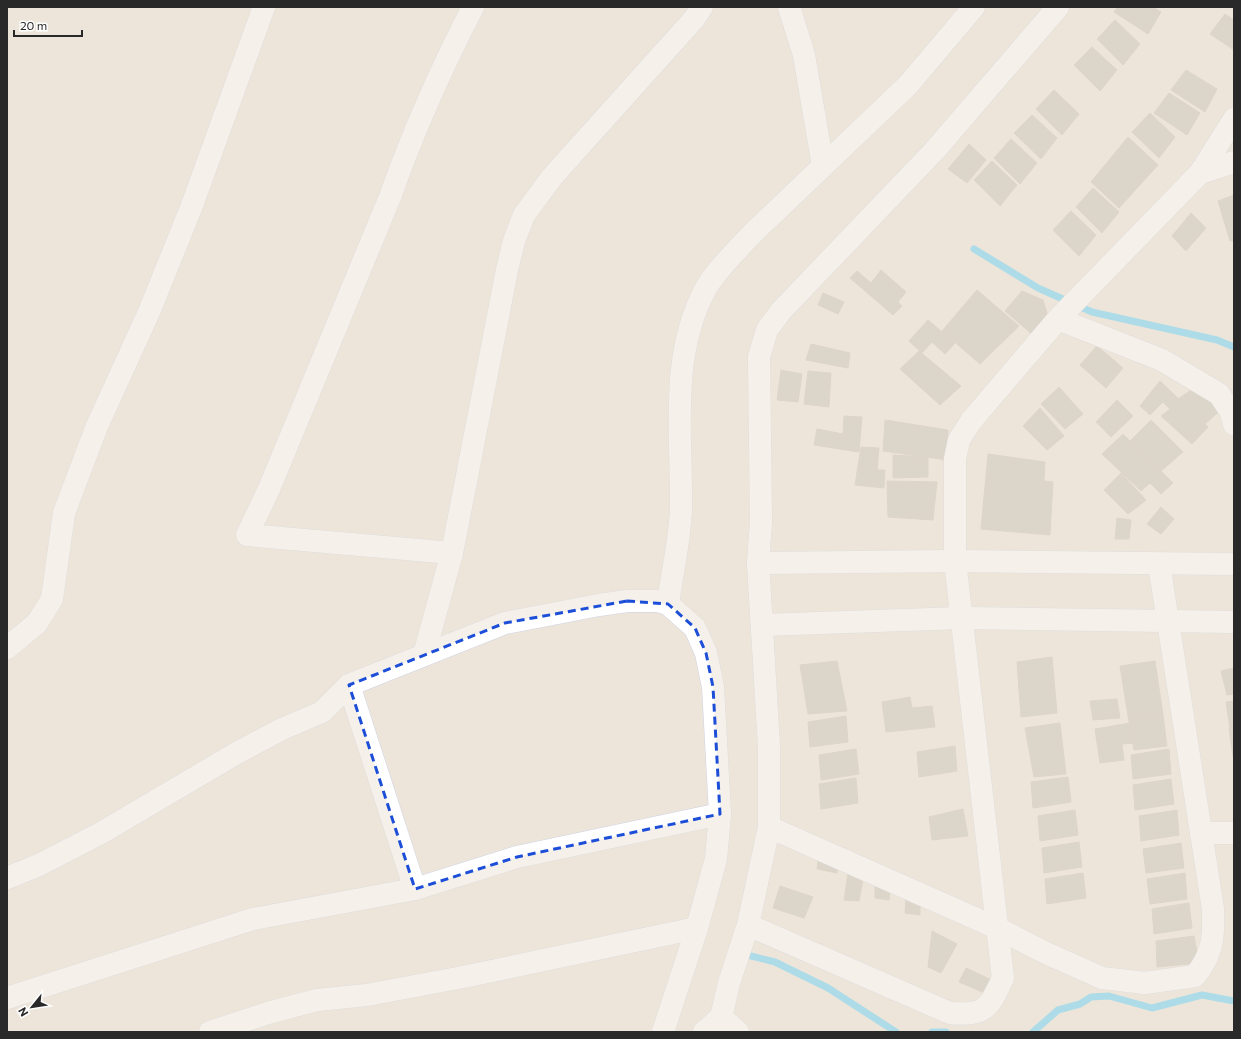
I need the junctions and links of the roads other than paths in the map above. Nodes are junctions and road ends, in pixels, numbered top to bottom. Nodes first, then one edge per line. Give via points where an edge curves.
1 (264, 7) edge
2 (473, 7) edge
3 (702, 7) edge
4 (789, 7) edge
5 (974, 7) edge
6 (1058, 7) edge
7 (1234, 119) edge
8 (1234, 162) edge
9 (823, 166) junction
10 (1200, 173) junction
11 (1058, 319) junction
12 (1234, 424) edge
13 (452, 553) junction
14 (955, 561) junction
15 (758, 564) junction
16 (1159, 564) junction
17 (1234, 564) edge
18 (668, 604) junction
19 (961, 618) junction
20 (1169, 622) junction
21 (1234, 622) edge
22 (762, 626) junction
23 (7, 648) edge
24 (424, 655) junction
25 (349, 685) junction
26 (720, 814) junction
27 (769, 827) junction
28 (1201, 833) junction
29 (1234, 833) edge
30 (7, 878) edge
31 (414, 888) junction
32 (748, 925) junction
33 (697, 928) junction
34 (997, 928) junction
35 (7, 998) edge
36 (721, 1018) junction
37 (210, 1032) edge
38 (663, 1032) edge
39 (704, 1032) edge
40 (738, 1032) edge

1 - 23 street via 192,208 149,312 97,426 64,513 52,599 37,623
2 - 13 street via 446,58 407,148 390,198 269,489 247,535
3 - 13 street via 552,177 524,215 507,270
4 - 9 street via 804,54
5 - 9 street via 908,85
6 - 15 street via 934,150 766,330 759,357 761,522
7 - 10 street
8 - 10 street
9 - 18 street via 730,256 707,288 694,317 684,355 679,415 681,509
10 - 11 street
11 - 12 street via 1162,360 1219,394 1231,412
11 - 14 street via 971,421 959,440 955,459
13 - 24 street
14 - 15 street
14 - 16 street
14 - 19 street
15 - 22 street
16 - 17 street
16 - 20 street
18 - 24 street via 657,601 627,601 505,623
18 - 26 street via 695,628 706,653 714,687
19 - 20 street
19 - 22 street
19 - 34 street
20 - 21 street
20 - 28 street
22 - 27 street via 769,746
24 - 25 street
25 - 30 street via 322,712 282,729 235,754 101,833 40,865
25 - 31 street
26 - 31 street via 517,857
26 - 33 street via 716,859
27 - 32 street
27 - 34 street
28 - 29 street
28 - 34 street via 1213,909 1214,937 1206,963 1195,976 1145,983 1102,978
31 - 35 street via 253,919
32 - 34 street via 950,1013 969,1015 984,1010 993,999 1003,978
32 - 36 street via 729,983
33 - 37 street via 463,977 367,995 317,1000
33 - 38 street
36 - 39 street
36 - 40 street

